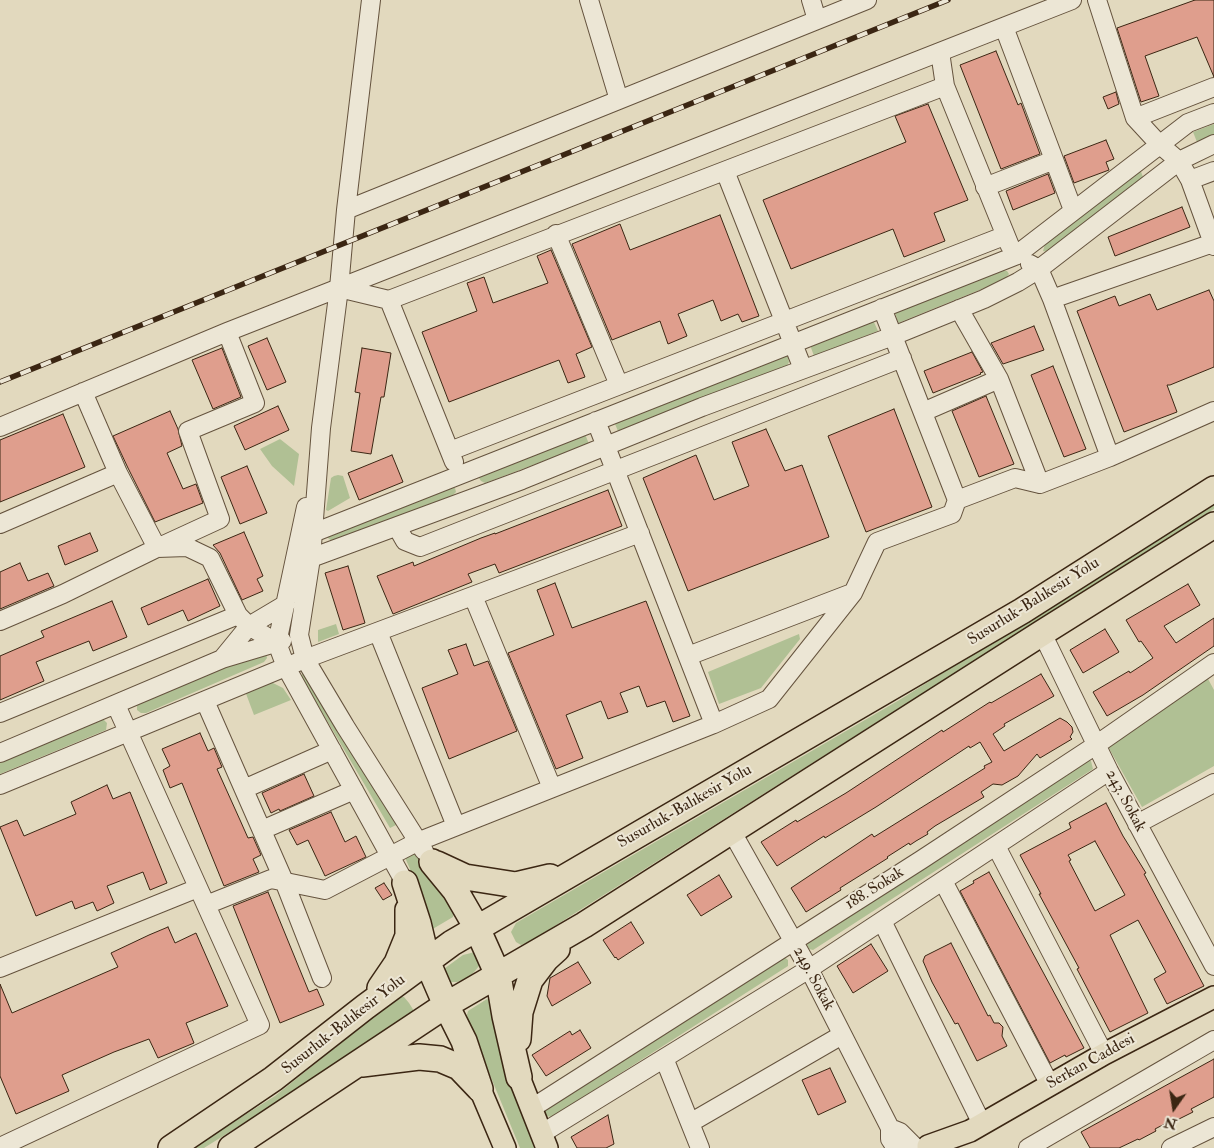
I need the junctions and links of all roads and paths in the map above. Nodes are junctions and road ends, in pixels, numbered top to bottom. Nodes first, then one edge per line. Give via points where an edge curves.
1 (371, 0) edge
2 (589, 0) edge
3 (811, 0) edge
4 (867, 0) edge
5 (1072, 0) edge
6 (1097, 0) edge
7 (817, 20) junction
8 (1004, 27) junction
9 (940, 52) junction
10 (944, 86) junction
11 (1214, 87) edge
12 (619, 100) junction
13 (1214, 113) edge
14 (1136, 118) junction
15 (1159, 144) junction
16 (1214, 144) edge
17 (1054, 160) junction
18 (1179, 161) junction
19 (725, 171) junction
20 (1214, 171) edge
21 (1190, 180) junction
22 (985, 187) junction
23 (346, 210) junction
24 (1073, 210) junction
25 (556, 234) junction
26 (1004, 236) junction
27 (1213, 244) edge
28 (1015, 256) junction
29 (1039, 269) junction
30 (339, 288) junction
31 (1052, 299) junction
32 (389, 300) junction
33 (882, 308) junction
34 (960, 309) junction
35 (784, 321) junction
36 (227, 332) junction
37 (893, 336) junction
38 (793, 343) junction
39 (902, 358) junction
40 (803, 369) junction
41 (998, 379) junction
42 (619, 386) junction
43 (83, 392) junction
44 (1214, 411) edge
45 (923, 412) junction
46 (596, 421) junction
47 (0, 427) edge
48 (321, 428) junction
49 (606, 447) junction
50 (450, 451) junction
51 (1110, 457) junction
52 (615, 470) junction
53 (118, 473) junction
54 (459, 475) junction
55 (1040, 484) junction
56 (1214, 489) edge
57 (957, 500) junction
58 (0, 524) edge
59 (1214, 525) edge
60 (398, 527) junction
61 (313, 533) junction
62 (640, 533) junction
63 (157, 548) junction
64 (311, 558) junction
65 (853, 593) junction
66 (473, 596) junction
67 (286, 604) junction
68 (0, 621) edge
69 (244, 621) junction
70 (378, 632) junction
71 (1042, 633) junction
72 (299, 635) junction
73 (277, 643) junction
74 (688, 656) junction
75 (222, 659) junction
76 (306, 659) junction
77 (1214, 665) edge
78 (286, 667) junction
79 (205, 701) junction
80 (116, 705) junction
81 (0, 713) edge
82 (714, 724) junction
83 (128, 731) junction
84 (1096, 745) junction
85 (332, 750) junction
86 (0, 753) edge
87 (1109, 771) junction
88 (1214, 783) edge
89 (0, 785) edge
90 (552, 788) junction
91 (244, 789) junction
92 (354, 790) junction
93 (1137, 824) junction
94 (456, 826) junction
95 (262, 830) junction
96 (732, 832) junction
97 (418, 842) junction
98 (996, 846) junction
99 (389, 856) junction
100 (432, 862) junction
101 (578, 870) junction
102 (284, 881) junction
103 (943, 881) junction
104 (405, 883) junction
105 (198, 888) junction
106 (206, 905) junction
107 (882, 921) junction
108 (584, 925) junction
109 (477, 928) junction
110 (793, 941) junction
111 (427, 961) junction
112 (1214, 966) edge
113 (0, 968) edge
114 (809, 969) junction
115 (498, 975) junction
116 (322, 978) dead end
117 (1214, 999) edge
118 (446, 1005) junction
119 (366, 1007) junction
120 (842, 1036) junction
121 (1214, 1040) edge
122 (1104, 1054) junction
123 (664, 1058) junction
124 (355, 1065) junction
125 (520, 1077) junction
126 (1050, 1085) junction
127 (480, 1089) junction
128 (532, 1108) junction
129 (690, 1124) junction
130 (1214, 1127) edge
131 (976, 1128) junction
132 (544, 1141) edge
133 (0, 1147) edge
134 (917, 1147) edge
135 (1175, 1147) edge
136 (171, 1148) edge
137 (231, 1148) edge
138 (505, 1148) edge
139 (700, 1148) edge
140 (958, 1148) edge
141 (1028, 1148) edge

1 - 23 street
2 - 12 street
3 - 7 street
4 - 7 street
5 - 8 street
6 - 14 street
7 - 12 street
8 - 9 street
8 - 17 street
9 - 10 street
9 - 30 street
10 - 19 street
10 - 22 street
11 - 14 street
12 - 23 street
13 - 15 street via 1188,123
14 - 15 street
15 - 18 street
15 - 24 street
16 - 18 street
17 - 22 street
17 - 24 street
18 - 21 street
18 - 29 street
19 - 25 street
19 - 35 street
20 - 21 street
21 - 27 street
22 - 26 street
23 - 30 street
24 - 28 street
25 - 32 street
25 - 42 street
26 - 28 street
26 - 35 street
27 - 31 street
28 - 29 street
28 - 33 street
29 - 31 street
29 - 34 street
30 - 32 street
30 - 36 street
30 - 48 street
31 - 51 street
32 - 50 street
33 - 37 street
33 - 38 street
34 - 37 street
34 - 41 street
35 - 38 street
35 - 42 street
36 - 43 street
36 - 63 street via 255,404 188,431 220,519
37 - 39 street
37 - 40 street
38 - 40 street
38 - 46 street
39 - 45 street
39 - 52 street
40 - 49 street
41 - 45 street
41 - 55 street
42 - 50 street
43 - 47 street
43 - 53 street
44 - 51 street
45 - 57 street
46 - 49 street
46 - 54 street
48 - 61 street
48 - 67 street
49 - 52 street
49 - 60 street
50 - 54 street
51 - 55 street
52 - 60 street via 420,548 405,541
52 - 62 street
53 - 58 street
53 - 63 street
54 - 61 street
55 - 57 street via 1015,478
56 - 101 highway, Susurluk-Balıkesir Yolu via 1022,611
57 - 65 street via 952,514 877,542
59 - 71 highway, Susurluk-Balıkesir Yolu
60 - 64 street
61 - 64 street
62 - 66 street
62 - 74 street
63 - 68 street
63 - 69 street via 187,547 210,558
64 - 72 street
65 - 74 street
65 - 82 street via 769,699
66 - 70 street
66 - 90 street
67 - 69 street
67 - 73 street
69 - 73 street
69 - 75 street
69 - 81 street
70 - 76 street
70 - 94 street
71 - 84 street, 243. Sokak
71 - 96 highway, Susurluk-Balıkesir Yolu
72 - 73 street
72 - 76 street
73 - 75 street
73 - 78 street
74 - 82 street
75 - 80 street
76 - 78 street
76 - 97 street via 344,726
77 - 84 street, 188. Sokak
78 - 79 street
78 - 85 street
79 - 83 street
79 - 91 street
80 - 83 street
80 - 86 street
82 - 90 street
83 - 89 street
83 - 105 street
84 - 87 street, 243. Sokak
84 - 110 street, 188. Sokak
85 - 91 street
85 - 92 street
87 - 93 street, 243. Sokak
87 - 98 street, 188. Sokak
88 - 93 street
90 - 94 street
91 - 95 street
92 - 95 street
92 - 99 street
93 - 112 street, 243. Sokak
94 - 97 street
95 - 102 street
96 - 108 highway, Susurluk-Balıkesir Yolu
96 - 110 street, 249. Sokak
97 - 99 street
97 - 100 street
98 - 103 street, 188. Sokak
98 - 122 street
99 - 102 street via 325,890
99 - 104 street
100 - 101 highway via 465,877 516,885
100 - 109 highway
101 - 109 highway, Susurluk-Balıkesir Yolu
102 - 106 street via 270,879
102 - 116 street
103 - 107 street, 188. Sokak
103 - 126 street
104 - 111 highway
104 - 119 highway via 408,936 398,963
105 - 106 street
105 - 113 street
106 - 133 street via 260,1025
107 - 114 street, 188. Sokak
107 - 131 street
108 - 115 highway, Susurluk-Balıkesir Yolu
108 - 125 highway via 546,959 530,980 523,997 518,1030
109 - 111 highway, Susurluk-Balıkesir Yolu
109 - 115 highway
110 - 114 street, 249. Sokak
110 - 128 street, 188. Sokak
111 - 118 highway
111 - 119 highway, Susurluk-Balıkesir Yolu
114 - 120 street, 249. Sokak
114 - 123 street, 188. Sokak
115 - 118 highway, Susurluk-Balıkesir Yolu
115 - 125 highway
117 - 122 main road, Serkan Caddesi
118 - 124 highway, Susurluk-Balıkesir Yolu
118 - 127 highway via 464,1041
119 - 136 highway, Susurluk-Balıkesir Yolu via 273,1079
120 - 129 street
120 - 134 street, 249. Sokak via 890,1128
121 - 141 street
122 - 126 main road, Serkan Caddesi
123 - 129 street
123 - 132 street, 188. Sokak
124 - 127 highway via 419,1056 440,1059 459,1067
124 - 137 highway, Susurluk-Balıkesir Yolu
125 - 128 main road
126 - 131 main road, Serkan Caddesi
127 - 138 main road
128 - 132 main road
129 - 139 street
130 - 135 street
131 - 134 main road, Serkan Caddesi
131 - 140 main road, Serkan Caddesi

